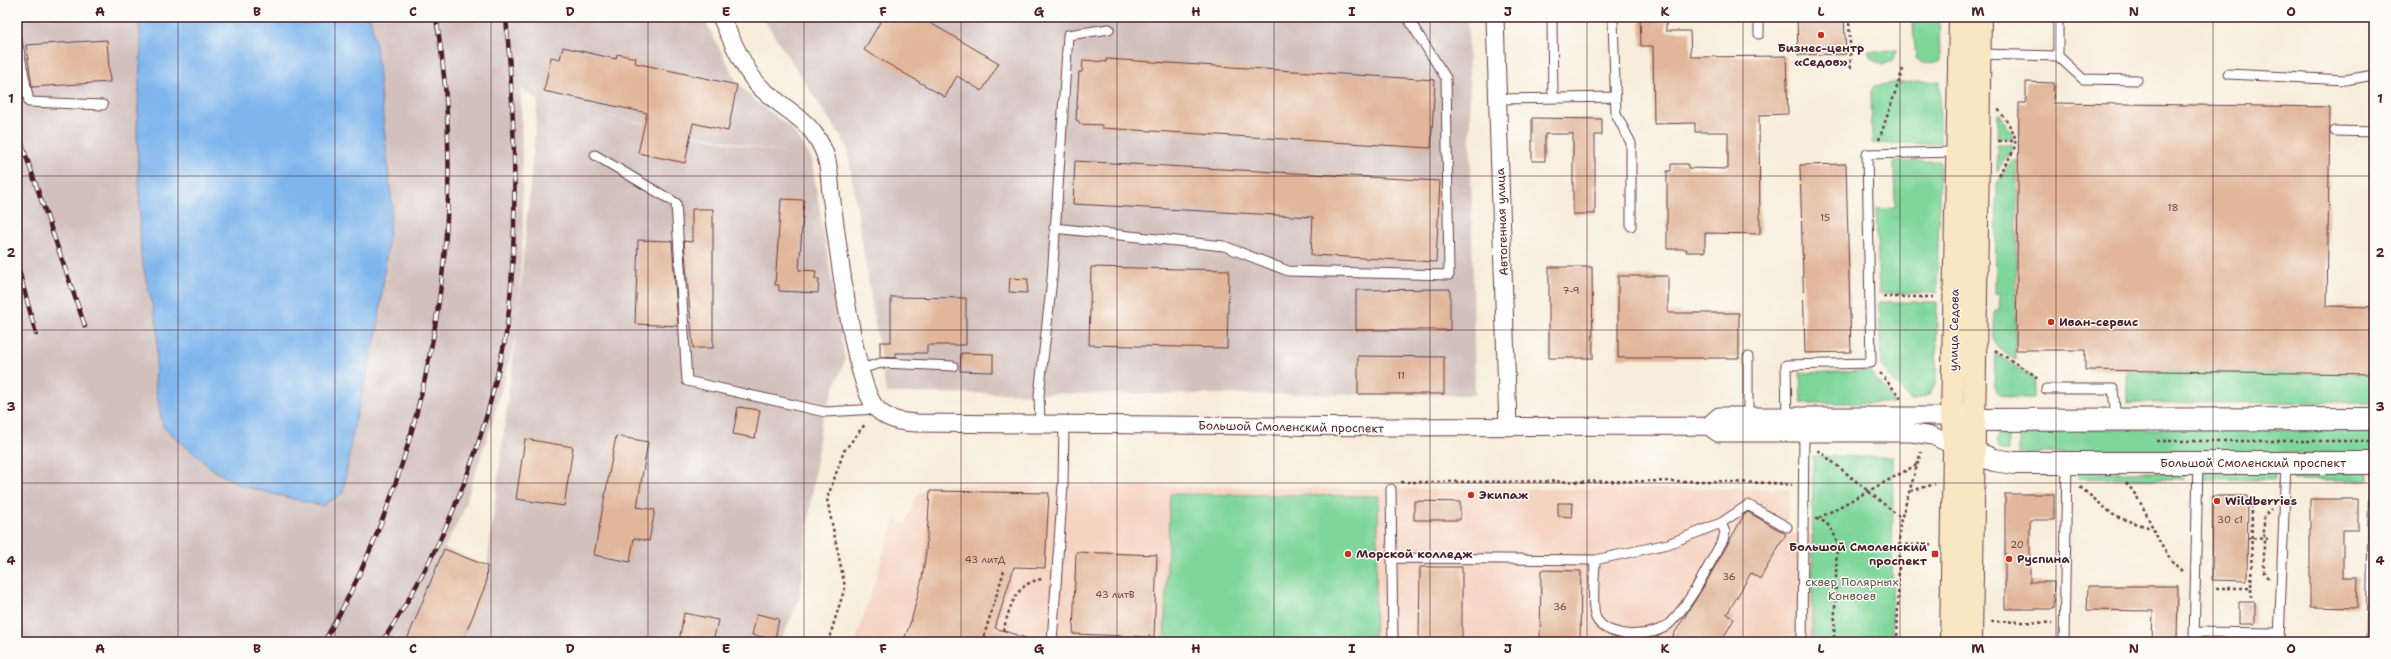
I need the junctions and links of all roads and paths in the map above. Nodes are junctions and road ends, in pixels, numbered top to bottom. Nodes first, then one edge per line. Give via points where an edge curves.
1 (721, 17) edge
2 (1407, 17) edge
3 (1495, 17) edge
4 (1759, 17) edge
5 (1849, 17) edge
6 (1960, 17) edge
7 (1980, 17) edge
8 (2058, 17) edge
9 (1613, 20) dead end
10 (1552, 22) dead end
11 (1109, 29) dead end
12 (1760, 34) dead end
13 (17, 40) edge
14 (2058, 56) junction
15 (1969, 63) junction
16 (1903, 69) dead end
17 (1851, 71) dead end
18 (2228, 74) dead end
19 (2374, 76) edge
20 (2137, 80) dead end
21 (1615, 97) junction
22 (1554, 98) junction
23 (1498, 99) junction
24 (1994, 103) dead end
25 (103, 105) dead end
26 (2335, 131) dead end
27 (2374, 132) edge
28 (1994, 141) dead end
29 (2015, 141) junction
30 (1958, 152) junction
31 (1874, 154) junction
32 (595, 155) dead end
33 (1993, 181) dead end
34 (1631, 226) dead end
35 (1054, 228) junction
36 (1941, 297) dead end
37 (1870, 298) junction
38 (1991, 348) dead end
39 (1748, 358) dead end
40 (1871, 363) junction
41 (953, 366) dead end
42 (860, 369) junction
43 (2046, 390) joint
44 (1904, 401) dead end
45 (877, 409) junction
46 (1952, 416) junction
47 (2116, 419) junction
48 (2374, 419) edge
49 (1976, 420) junction
50 (1040, 424) junction
51 (1064, 424) junction
52 (1748, 424) junction
53 (1795, 424) junction
54 (1508, 427) junction
55 (2150, 441) dead end
56 (2374, 441) edge
57 (1954, 446) junction
58 (1814, 447) dead end
59 (1921, 452) dead end
60 (1974, 453) junction
61 (2286, 462) junction
62 (2198, 463) junction
63 (2374, 463) edge
64 (1918, 464) junction
65 (2374, 470) edge
66 (2071, 473) junction
67 (1411, 482) dead end
68 (1939, 483) dead end
69 (2126, 483) dead end
70 (1793, 485) dead end
71 (1391, 489) dead end
72 (1866, 490) junction
73 (1910, 492) junction
74 (2252, 502) dead end
75 (1803, 518) junction
76 (1902, 518) junction
77 (1819, 519) junction
78 (1721, 523) junction
79 (1787, 527) dead end
80 (2151, 528) junction
81 (2247, 538) dead end
82 (2252, 538) junction
83 (2258, 538) dead end
84 (1938, 544) dead end
85 (1899, 545) junction
86 (1392, 558) junction
87 (1595, 560) junction
88 (1004, 571) dead end
89 (1056, 578) junction
90 (2196, 582) junction
91 (2216, 588) dead end
92 (2251, 588) junction
93 (2251, 598) dead end
94 (1986, 620) dead end
95 (2064, 623) junction
96 (1003, 631) dead end
97 (2194, 632) junction
98 (984, 638) junction
99 (2279, 639) edge
100 (2371, 641) edge
101 (828, 642) edge
102 (982, 642) edge
103 (998, 642) edge
104 (1052, 642) edge
105 (1393, 642) edge
106 (1802, 642) edge
107 (1834, 642) edge
108 (1898, 642) edge
109 (1951, 642) edge
110 (1971, 642) edge
111 (2064, 642) edge
112 (2194, 642) edge

1 - 42 street via 758,85 798,116 814,133 826,157 843,284
2 - 35 lane via 1446,78 1449,275 1288,271 1224,246
3 - 23 street, Автогенная улица
4 - 12 lane
5 - 17 path
6 - 15 main road, улица Седова
7 - 15 main road, улица Седова
8 - 14 lane
9 - 21 lane
10 - 22 lane
11 - 35 lane via 1068,35
13 - 25 lane via 29,102
14 - 15 lane
14 - 20 lane via 2083,79
15 - 30 main road, улица Седова
15 - 49 main road, улица Седова
16 - 31 path
18 - 19 lane via 2345,80
21 - 22 lane
21 - 34 lane via 1616,114 1631,143
22 - 23 lane
23 - 54 street, Автогенная улица
24 - 29 path via 2015,131
26 - 27 lane
28 - 29 path
29 - 33 path via 2016,150
30 - 31 lane
30 - 46 main road, улица Седова
31 - 37 lane via 1867,154
32 - 45 lane via 676,203 687,381 825,412
35 - 50 lane via 1052,279 1040,395
36 - 37 path
37 - 40 lane
38 - 43 path via 2034,375
39 - 52 lane
40 - 44 path
40 - 53 lane via 1786,365
41 - 42 lane via 881,364
42 - 45 street
43 - 47 lane via 2113,389
45 - 50 street, Большой Смоленский проспект via 894,421
45 - 101 path via 844,451 828,499 846,587
46 - 49 street, Большой Смоленский проспект
46 - 53 street, Большой Смоленский проспект
46 - 57 main road, улица Седова
47 - 48 street, Большой Смоленский проспект
47 - 49 street, Большой Смоленский проспект
49 - 60 main road, улица Седова
50 - 51 street, Большой Смоленский проспект
51 - 54 street, Большой Смоленский проспект
51 - 89 lane via 1063,485
52 - 53 street, Большой Смоленский проспект
52 - 54 street, Большой Смоленский проспект via 1719,416 1708,426
53 - 57 street, Большой Смоленский проспект via 1912,433 1933,436
53 - 75 lane
55 - 56 path
57 - 60 street, Большой Смоленский проспект
57 - 109 main road, улица Седова
58 - 72 path
59 - 64 path
60 - 66 street, Большой Смоленский проспект via 1994,460
60 - 110 main road, улица Седова
61 - 62 street, Большой Смоленский проспект
61 - 63 street, Большой Смоленский проспект
61 - 99 lane
62 - 66 street, Большой Смоленский проспект
62 - 90 lane
64 - 72 path
64 - 73 path
65 - 100 lane
66 - 80 path via 2116,517
66 - 95 lane
67 - 70 path via 1772,482
68 - 73 path
69 - 80 path via 2143,504
71 - 86 lane
72 - 76 path
72 - 77 path
73 - 76 path
74 - 82 path
75 - 77 path
75 - 106 lane
76 - 85 path
77 - 107 path via 1835,534 1837,544
78 - 79 lane via 1748,505
78 - 87 lane via 1668,544
78 - 87 lane via 1725,532 1723,540 1681,610 1670,623 1658,631 1645,634 1614,632 1603,626 1596,618 1594,608
80 - 90 path via 2171,562
81 - 82 path
82 - 83 path
82 - 92 path
84 - 85 path
85 - 108 path
86 - 87 lane
86 - 105 lane
88 - 98 path
89 - 96 path via 1036,580 1021,588 1015,595
89 - 104 lane
90 - 97 lane
91 - 92 path
92 - 93 path
94 - 95 path
95 - 111 lane
97 - 99 lane
97 - 112 lane
98 - 102 path
98 - 103 path
99 - 100 path

